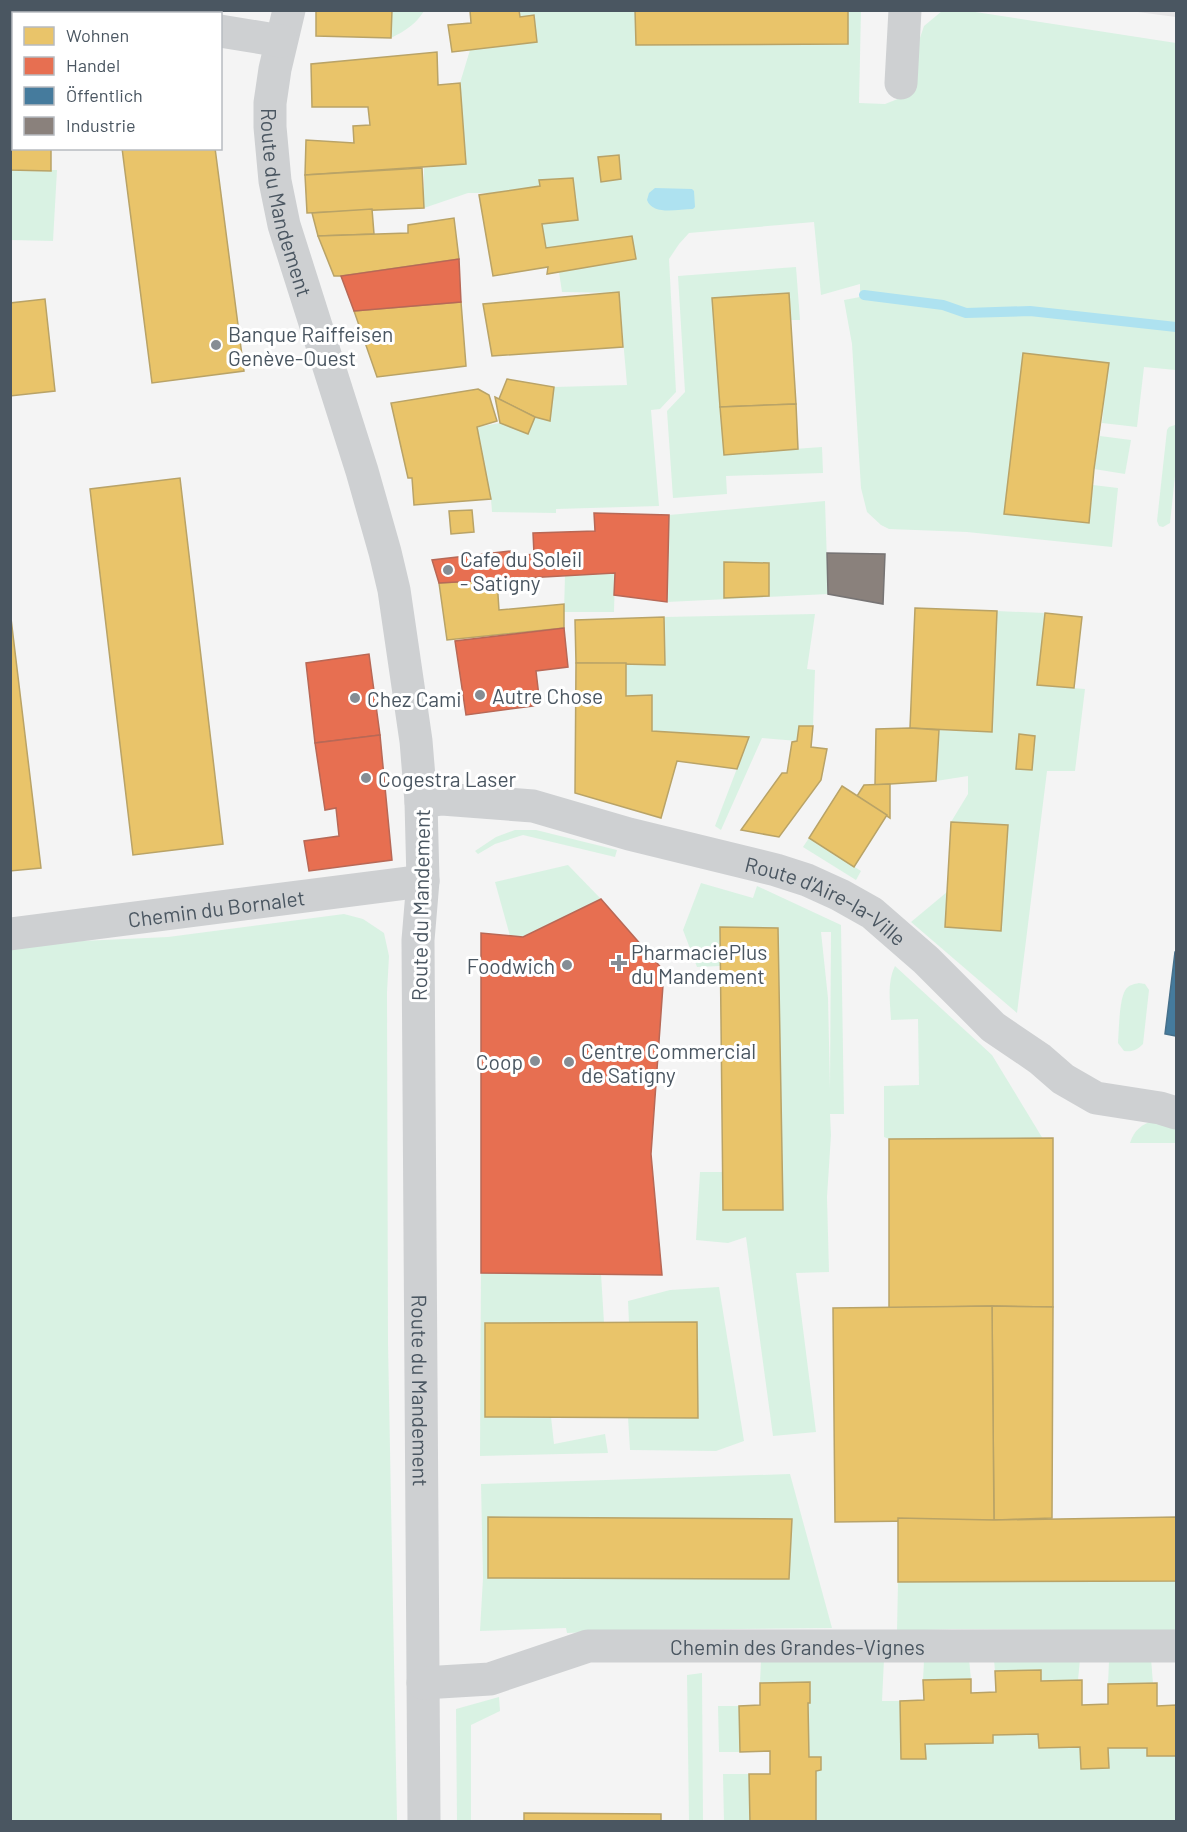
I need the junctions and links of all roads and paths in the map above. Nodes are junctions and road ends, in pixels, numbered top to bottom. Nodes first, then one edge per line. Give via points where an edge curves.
1 (905, 10) edge
2 (285, 26) edge
3 (222, 31) edge
4 (901, 83) dead end
5 (421, 802) junction
6 (423, 881) junction
7 (10, 933) edge
8 (1176, 1113) edge
9 (1176, 1646) edge
10 (423, 1683) junction
11 (424, 1821) edge

1 - 4 street
2 - 3 street
2 - 5 street, Route du Mandement via 270,103 275,181 298,275 387,562 400,628
5 - 6 street, Route du Mandement
5 - 8 street, Route d'Aire-la-Ville via 442,799 532,806 807,880 872,913 993,1027 1063,1079 1096,1098
6 - 7 street, Chemin du Bornalet
6 - 10 street, Route du Mandement via 418,940
9 - 10 street, Chemin des Grandes-Vignes via 588,1646 490,1679
10 - 11 street, Route du Mandement

